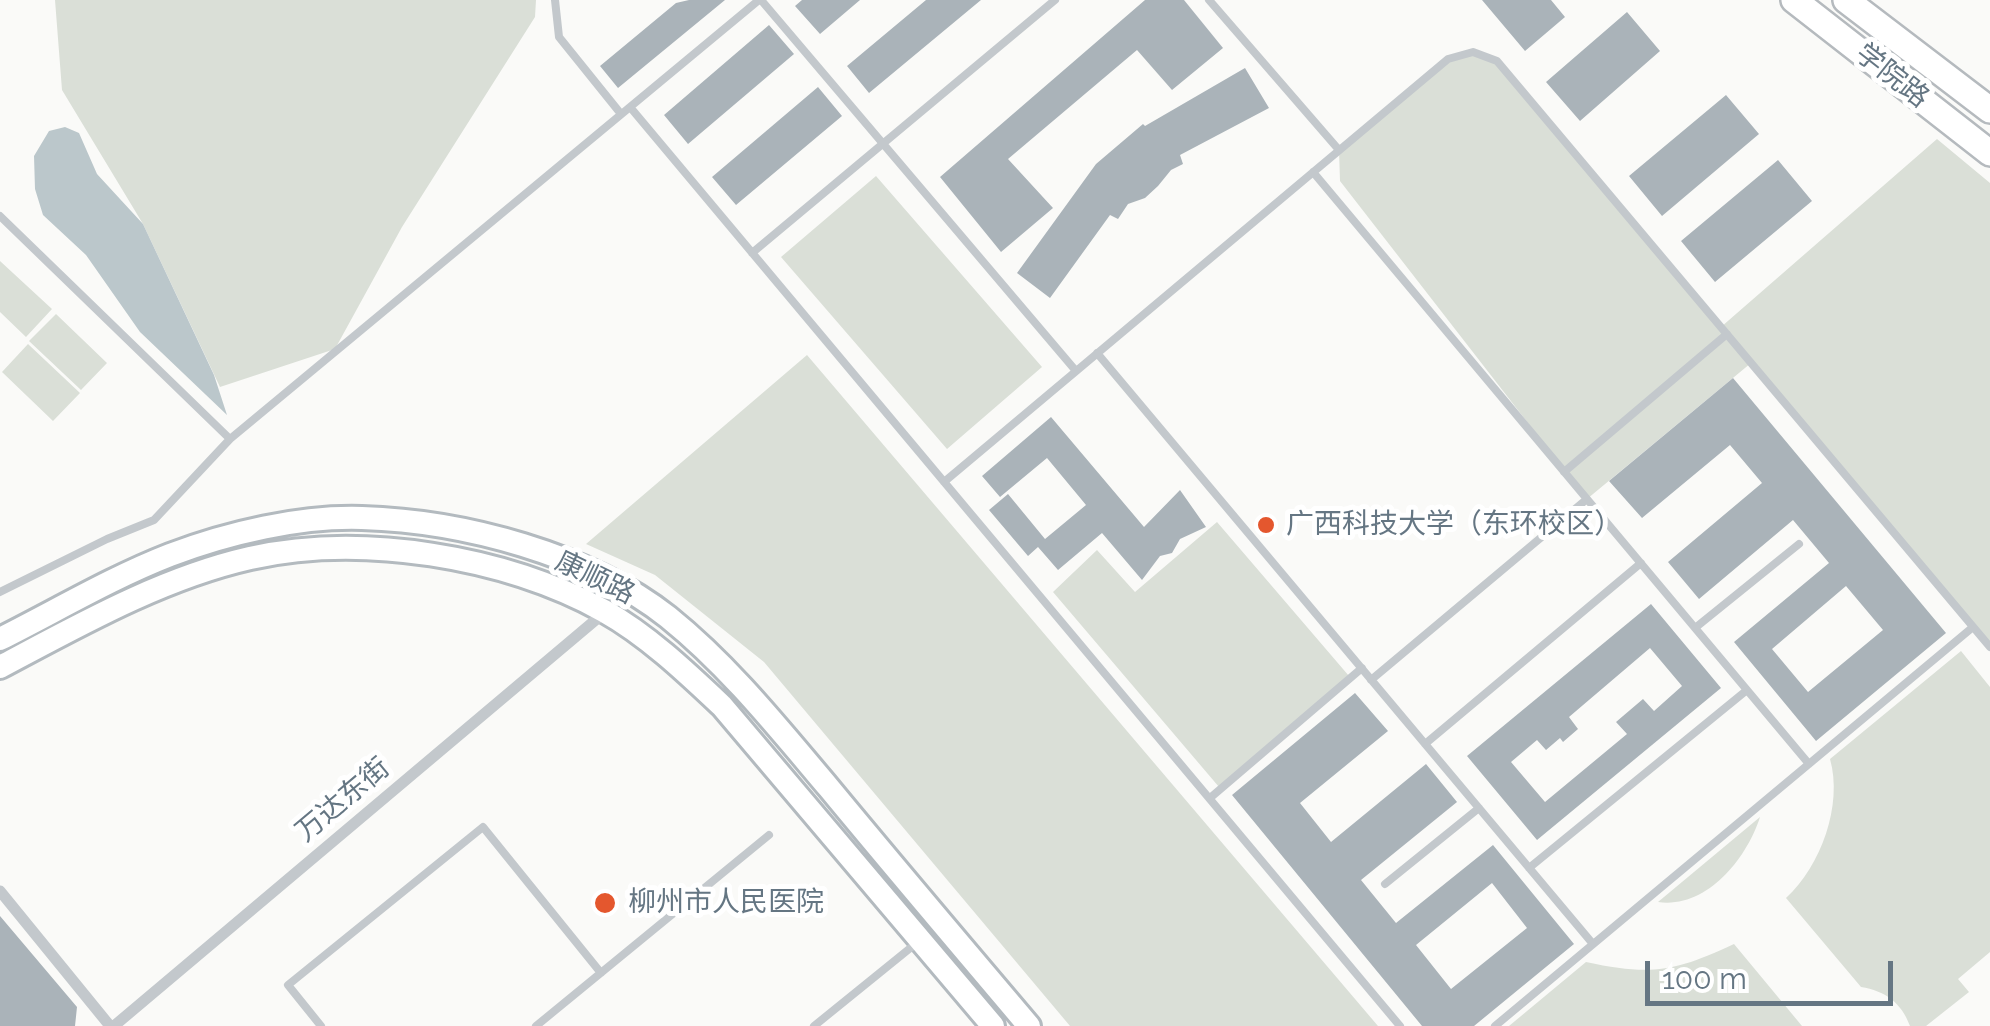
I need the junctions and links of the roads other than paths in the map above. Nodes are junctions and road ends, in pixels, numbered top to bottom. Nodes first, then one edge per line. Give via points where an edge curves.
1 (555, 0) edge
2 (760, 0) edge
3 (1056, 0) edge
4 (1210, 0) edge
5 (1794, 0) edge
6 (1846, 0) edge
7 (630, 107) junction
8 (1990, 110) edge
9 (622, 114) junction
10 (884, 143) junction
11 (1340, 150) junction
12 (1990, 152) edge
13 (1313, 172) junction
14 (0, 216) edge
15 (752, 253) junction
16 (1727, 334) junction
17 (1097, 353) junction
18 (1076, 371) junction
19 (230, 440) junction
20 (1564, 472) junction
21 (944, 482) junction
22 (1587, 499) junction
23 (1799, 544) dead end
24 (1641, 563) junction
25 (0, 592) edge
26 (605, 612) junction
27 (1973, 627) junction
28 (1695, 628) junction
29 (0, 640) edge
30 (1990, 647) edge
31 (0, 668) edge
32 (1362, 668) junction
33 (1371, 680) junction
34 (1747, 690) junction
35 (1425, 744) junction
36 (1809, 764) junction
37 (1210, 798) junction
38 (1480, 808) junction
39 (769, 834) dead end
40 (1529, 868) junction
41 (1385, 884) dead end
42 (0, 891) edge
43 (920, 940) junction
44 (1593, 944) junction
45 (601, 973) junction
46 (112, 1026) edge
47 (322, 1026) edge
48 (536, 1026) edge
49 (814, 1026) edge
50 (993, 1026) edge
51 (1029, 1026) edge
52 (1400, 1026) edge
53 (1495, 1026) edge

1 - 9 lane via 559,36
2 - 7 lane
2 - 10 lane
3 - 10 lane
4 - 11 lane
5 - 12 main road, 学院路
6 - 8 main road, 学院路
7 - 9 lane
7 - 15 lane
9 - 19 lane
10 - 15 lane
10 - 18 lane
11 - 13 lane
11 - 16 lane via 1448,59 1474,52 1497,61
13 - 17 lane
13 - 20 lane
14 - 19 lane
15 - 21 lane
16 - 20 lane
16 - 27 lane
17 - 18 lane
17 - 32 lane
18 - 21 lane
19 - 25 lane via 154,520
20 - 22 lane
21 - 37 lane
22 - 24 lane
22 - 33 lane
23 - 28 lane
24 - 28 lane
24 - 35 lane
26 - 31 main road, 康顺路 via 546,585 468,563 399,549 330,547 249,558 159,588
26 - 43 main road, 康顺路 via 722,706
26 - 46 street, 万达东街
27 - 30 lane
27 - 36 lane
28 - 34 lane
29 - 51 main road, 康顺路 via 170,555 291,524 414,521 562,558 666,616 713,658
32 - 33 lane
32 - 37 lane
33 - 35 lane
34 - 36 lane
34 - 40 lane
35 - 38 lane
36 - 44 lane
37 - 52 lane
38 - 40 lane
38 - 41 lane
39 - 45 lane
40 - 44 lane
42 - 46 street, 万达东街
43 - 49 lane
43 - 50 main road, 康顺路
44 - 53 lane
45 - 47 lane via 483,828 288,985
45 - 48 lane

